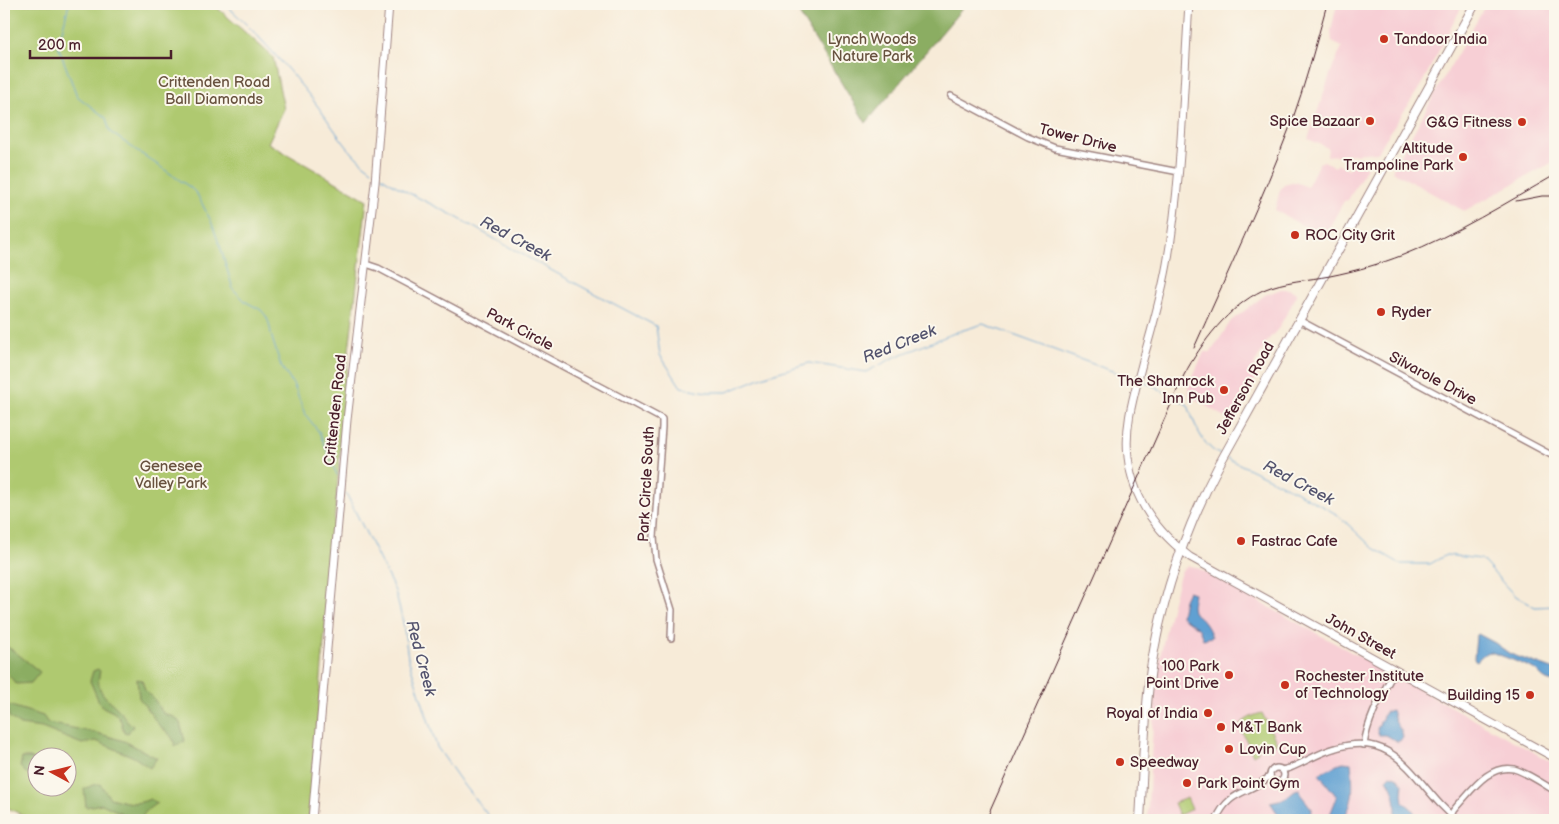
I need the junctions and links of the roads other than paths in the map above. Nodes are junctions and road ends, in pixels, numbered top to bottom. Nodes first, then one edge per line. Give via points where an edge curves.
1 (389, 4) edge
2 (1189, 4) edge
3 (1476, 4) edge
4 (951, 96) dead end
5 (1179, 172) junction
6 (366, 264) junction
7 (1299, 320) junction
8 (662, 419) joint
9 (1555, 457) edge
10 (1181, 550) junction
11 (672, 638) dead end
12 (1395, 670) junction
13 (1364, 745) junction
14 (1555, 758) edge
15 (1284, 772) junction
16 (1271, 778) junction
17 (1555, 791) edge
18 (1451, 818) edge
19 (312, 820) edge
20 (1140, 820) edge
21 (1216, 820) edge
22 (1456, 820) edge

1 - 6 street, Crittenden Road
2 - 5 street, John Street
3 - 7 main road, Jefferson Road
4 - 5 street, Tower Drive via 1055,148
5 - 10 street, John Street via 1167,267 1134,394 1127,440 1129,465 1140,498 1154,523
6 - 8 street, Park Circle
6 - 19 street, Crittenden Road via 348,420
7 - 9 street, Silvarole Drive
7 - 10 main road, Jefferson Road via 1220,463
8 - 11 street, Park Circle South via 654,538 656,559 672,610
10 - 12 street, John Street
10 - 20 main road, Jefferson Road via 1163,609 1151,669
12 - 13 street via 1376,703
12 - 14 street, John Street
13 - 15 street via 1334,748
13 - 18 street via 1384,750 1402,760
15 - 16 street via 1283,780 1279,782
15 - 16 street via 1273,769
16 - 21 street via 1228,801
17 - 18 street via 1513,769 1498,770 1485,777 1453,810
18 - 22 street

